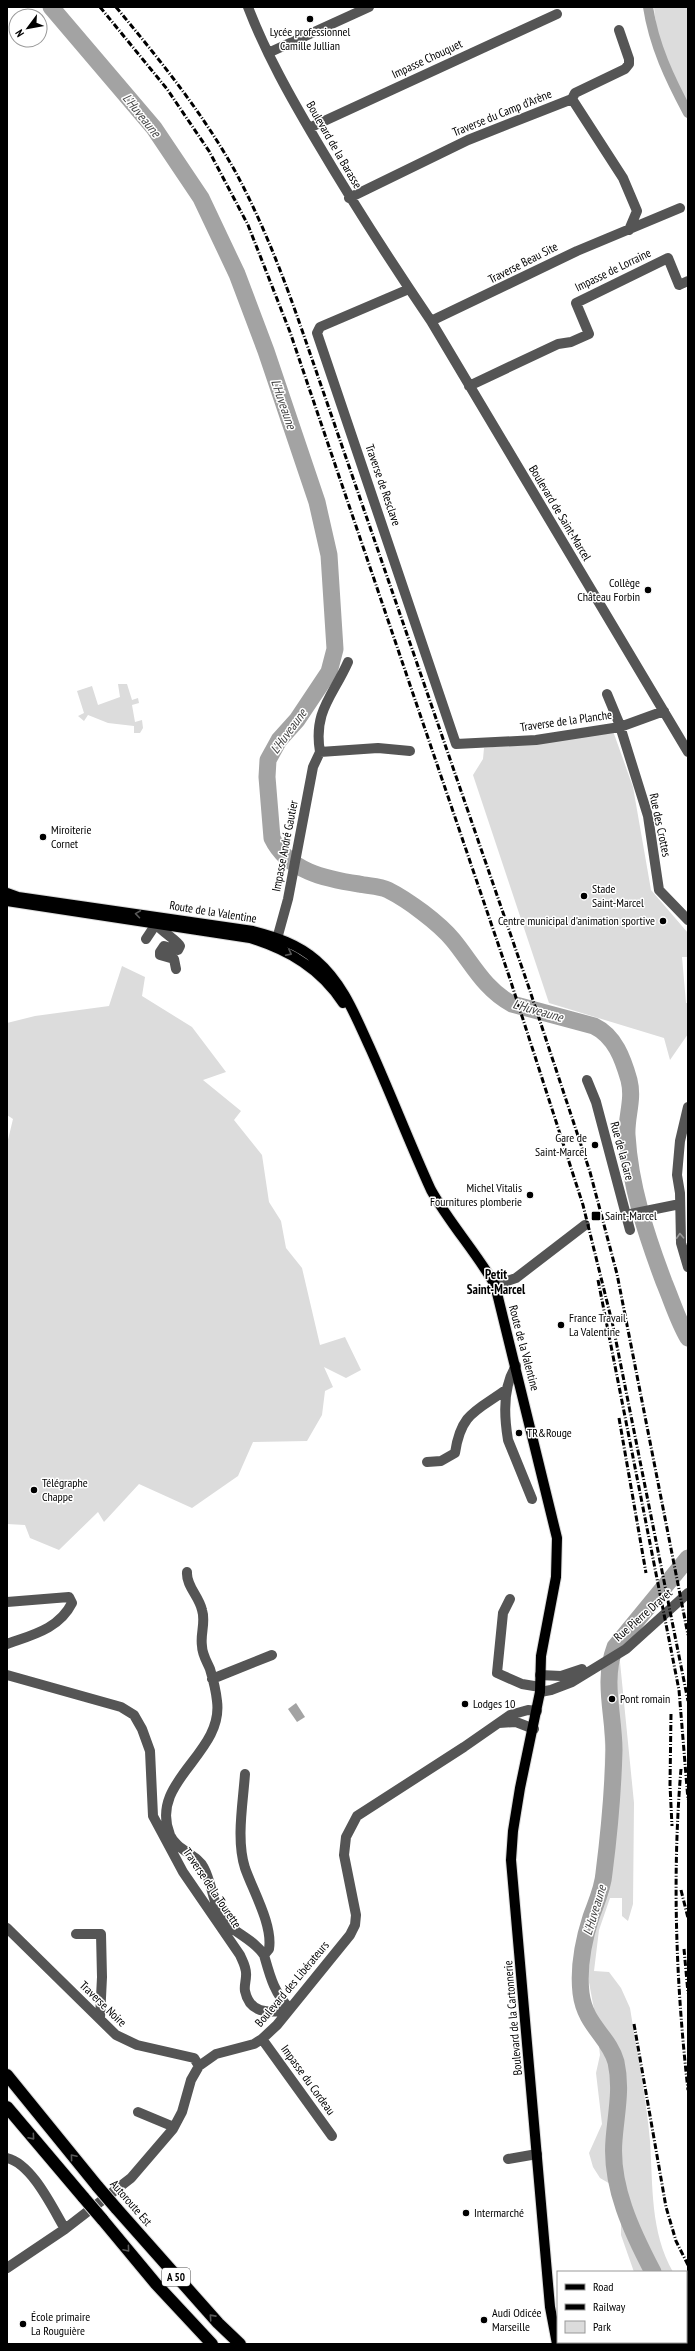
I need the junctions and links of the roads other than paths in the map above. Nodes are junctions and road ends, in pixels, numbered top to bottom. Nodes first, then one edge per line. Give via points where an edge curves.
1 (248, 7) edge
2 (369, 7) edge
3 (557, 14) dead end
4 (619, 30) dead end
5 (268, 53) junction
6 (572, 98) junction
7 (309, 128) junction
8 (350, 198) junction
9 (680, 208) dead end
10 (629, 230) junction
11 (688, 281) edge
12 (409, 289) junction
13 (431, 321) junction
14 (469, 386) junction
15 (348, 662) dead end
16 (607, 694) dead end
17 (664, 711) junction
18 (620, 727) junction
19 (456, 744) joint
20 (410, 751) dead end
21 (320, 752) junction
22 (688, 752) edge
23 (7, 893) edge
24 (7, 901) edge
25 (176, 919) junction
26 (688, 920) edge
27 (156, 924) junction
28 (197, 927) junction
29 (146, 939) dead end
30 (276, 942) junction
31 (176, 969) dead end
32 (587, 1080) dead end
33 (688, 1107) edge
34 (684, 1192) edge
35 (680, 1204) junction
36 (628, 1215) junction
37 (585, 1225) dead end
38 (630, 1230) dead end
39 (688, 1267) edge
40 (495, 1285) junction
41 (516, 1366) junction
42 (507, 1389) junction
43 (427, 1462) dead end
44 (532, 1499) dead end
45 (187, 1572) dead end
46 (688, 1593) edge
47 (510, 1599) dead end
48 (7, 1602) edge
49 (7, 1644) edge
50 (272, 1655) dead end
51 (598, 1665) junction
52 (7, 1675) edge
53 (540, 1675) junction
54 (212, 1679) junction
55 (540, 1690) junction
56 (537, 1711) junction
57 (499, 1724) junction
58 (534, 1729) junction
59 (245, 1774) dead end
60 (7, 1928) edge
61 (76, 1934) dead end
62 (264, 1955) junction
63 (289, 2010) junction
64 (100, 2018) junction
65 (262, 2040) junction
66 (199, 2066) junction
67 (7, 2075) edge
68 (7, 2107) edge
69 (138, 2112) dead end
70 (174, 2127) junction
71 (332, 2136) dead end
72 (537, 2154) junction
73 (7, 2158) edge
74 (508, 2159) dead end
75 (65, 2228) junction
76 (7, 2268) edge
77 (212, 2344) edge
78 (240, 2344) edge
79 (557, 2344) edge

1 - 5 street, Boulevard de la Barasse
2 - 5 street
3 - 7 street, Impasse Chouquet
4 - 6 street, Traverse du Camp d'Arène via 629,64 621,72 575,93
5 - 7 street, Boulevard de la Barasse
6 - 8 street, Traverse du Camp d'Arène via 468,140
6 - 10 street via 623,178 637,211
7 - 8 street, Boulevard de la Barasse
8 - 12 street, Boulevard de la Barasse
9 - 10 street, Traverse Beau Site
10 - 13 street, Traverse Beau Site via 577,251
11 - 14 street, Impasse de Lorraine via 679,285 668,258 576,303 589,334 571,342 558,344
12 - 13 street, Boulevard de Saint-Marcel
12 - 19 street, Traverse de Resclave via 320,326 317,333
13 - 14 street, Boulevard de Saint-Marcel
14 - 17 street, Boulevard de Saint-Marcel
15 - 21 street via 320,717
16 - 18 street, Rue des Crottes
17 - 18 street, Traverse de la Planche
17 - 22 street, Boulevard de Saint-Marcel
18 - 19 street, Traverse de la Planche via 536,740
18 - 26 street, Rue des Crottes via 648,816 659,890
20 - 21 street via 378,748
21 - 30 street, Impasse André Gautier via 313,767 291,881
25 -> 23 main road, Route de la Valentine via 18,897
24 - 27 main road, Route de la Valentine
25 - 27 main road
25 - 28 main road, Route de la Valentine
27 - 28 main road, Route de la Valentine
27 - 29 street
27 - 31 street via 162,933 178,942 180,946 178,950 164,946 160,952 160,955 174,959
28 - 30 main road, Route de la Valentine via 253,931
30 - 40 main road, Route de la Valentine via 301,948 316,960 333,978 355,1012 431,1190 444,1213
32 - 36 street, Rue de la Gare via 596,1102
33 - 34 street via 680,1141 677,1175
34 - 35 street
35 - 36 street
39 -> 35 street via 680,1243
36 - 38 street, Rue de la Gare
37 - 40 street via 518,1277
40 - 41 main road, Route de la Valentine
41 - 42 street via 508,1378
41 - 53 main road, Route de la Valentine via 557,1538 556,1577 541,1656
42 - 43 street via 478,1407 465,1421 459,1432 455,1453 441,1461
42 - 44 street via 508,1440
45 - 54 street via 187,1579 203,1611 202,1647
46 - 51 street, Rue Pierre Dravet via 626,1649
47 - 55 street via 503,1613 497,1673
48 - 49 street via 59,1596 69,1597 72,1603 67,1613 55,1624
50 - 54 street
51 - 53 street, Rue Pierre Dravet via 562,1676
51 - 55 street, Rue Pierre Dravet via 572,1682 550,1690
52 - 63 street, Traverse de la Tourette via 121,1707 134,1715 150,1751 153,1816 183,1872 246,1966 244,1990 247,1996 259,2011 266,2013
53 - 55 main road, Route de la Valentine
54 - 62 street via 218,1702 215,1725 204,1748 168,1796 166,1808 169,1833 173,1841 204,1868 216,1904 227,1924
55 - 56 main road, Boulevard de la Cartonnerie
56 - 57 street, Boulevard des Libérateurs via 528,1710 510,1715
56 - 58 main road, Boulevard de la Cartonnerie
57 - 58 street via 516,1722
57 - 63 street, Boulevard des Libérateurs via 364,1811 351,1824 346,1837 344,1855 356,1915 355,1925 350,1935
58 - 72 main road, Boulevard de la Cartonnerie via 520,1788 511,1860
59 - 62 street via 242,1852 269,1937 269,1950
60 - 64 street, Traverse Noire
61 - 64 street via 101,1934
62 - 63 street via 272,1984
63 - 65 street, Boulevard des Libérateurs
64 - 66 street, Traverse Noire via 125,2041 194,2058
65 - 66 street, Boulevard des Libérateurs via 216,2054
65 - 71 street, Impasse du Cordeau
66 - 70 street, Boulevard des Libérateurs via 191,2080 182,2112
78 -> 67 highway, Autoroute Est / A 50, bridge via 218,2323 116,2208
68 -> 77 highway, A 50, bridge via 156,2284
69 - 70 street
70 - 75 street, Boulevard des Libérateurs via 131,2178
72 - 74 street
72 - 79 main road, Boulevard de la Cartonnerie via 550,2307
73 - 75 street via 20,2164 29,2173
75 - 76 street, Boulevard des Libérateurs

